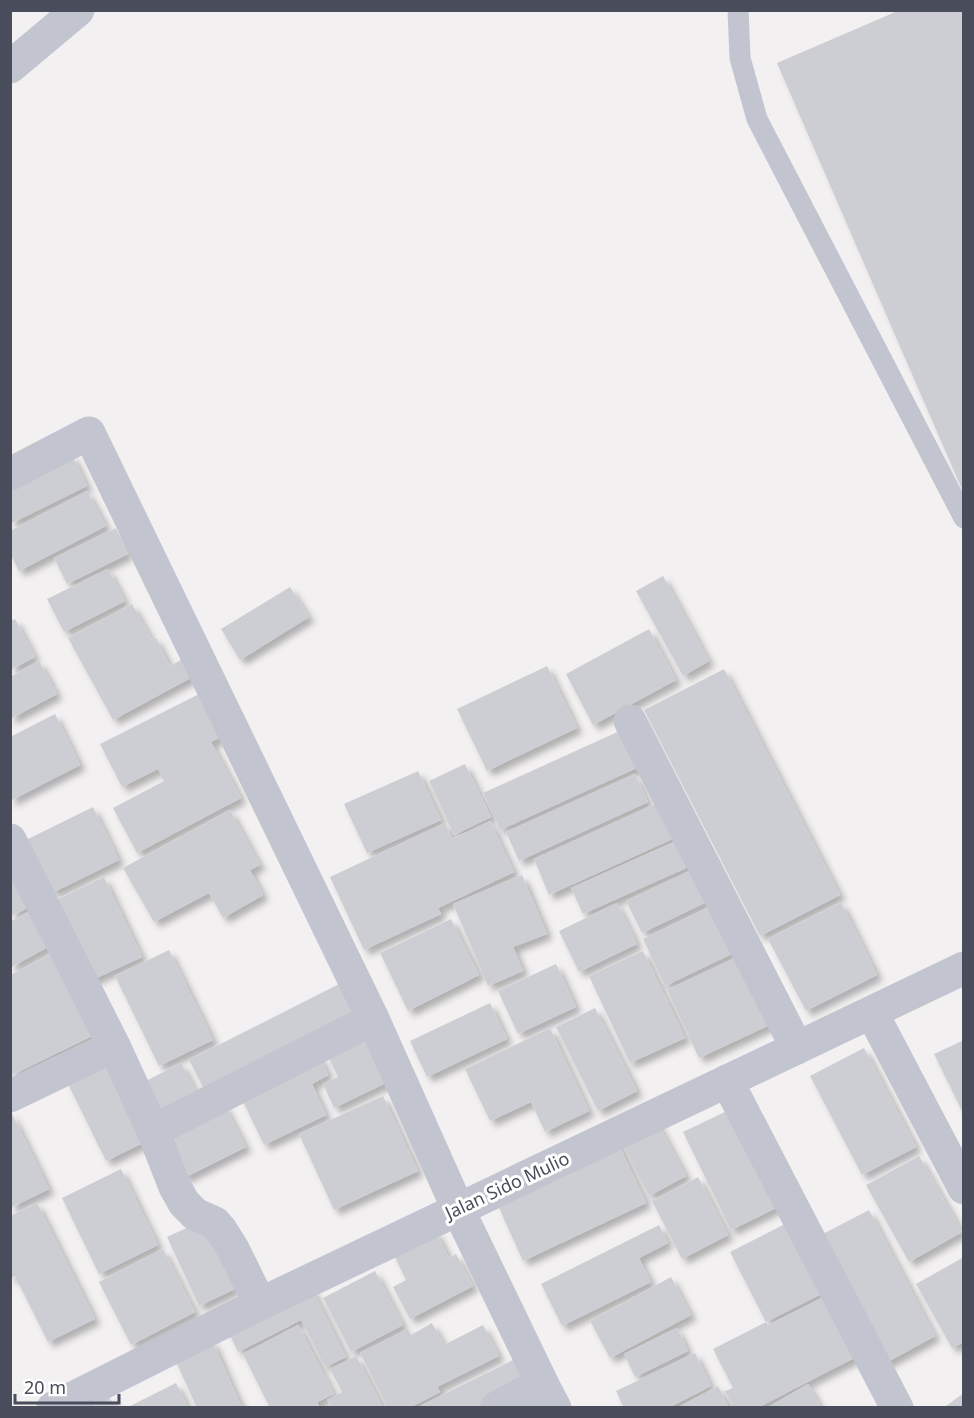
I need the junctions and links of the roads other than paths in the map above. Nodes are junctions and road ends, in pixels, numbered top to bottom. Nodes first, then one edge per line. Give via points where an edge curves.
1 (78, 10) edge
2 (738, 10) edge
3 (10, 67) edge
4 (10, 474) edge
5 (963, 518) edge
6 (630, 721) dead end
7 (10, 840) edge
8 (963, 968) edge
9 (872, 1013) junction
10 (373, 1019) junction
11 (114, 1046) junction
12 (797, 1048) junction
13 (727, 1081) junction
14 (10, 1096) edge
15 (153, 1131) junction
16 (963, 1188) edge
17 (458, 1209) junction
18 (260, 1304) junction
19 (549, 1395) edge
20 (53, 1407) edge
21 (496, 1407) edge
22 (897, 1407) edge

1 - 3 street
2 - 5 lane via 740,58 757,119
4 - 10 street via 89,433
6 - 12 street
7 - 11 street
8 - 9 street, Jalan Sido Mulio
9 - 12 street, Jalan Sido Mulio
9 - 16 street
10 - 15 street
10 - 17 street
11 - 14 street
11 - 15 street
12 - 13 street, Jalan Sido Mulio
13 - 17 street, Jalan Sido Mulio
13 - 22 street
15 - 18 street via 184,1203 221,1230
17 - 18 street, Jalan Sido Mulio
17 - 19 street
18 - 20 street, Jalan Sido Mulio
19 - 21 street

